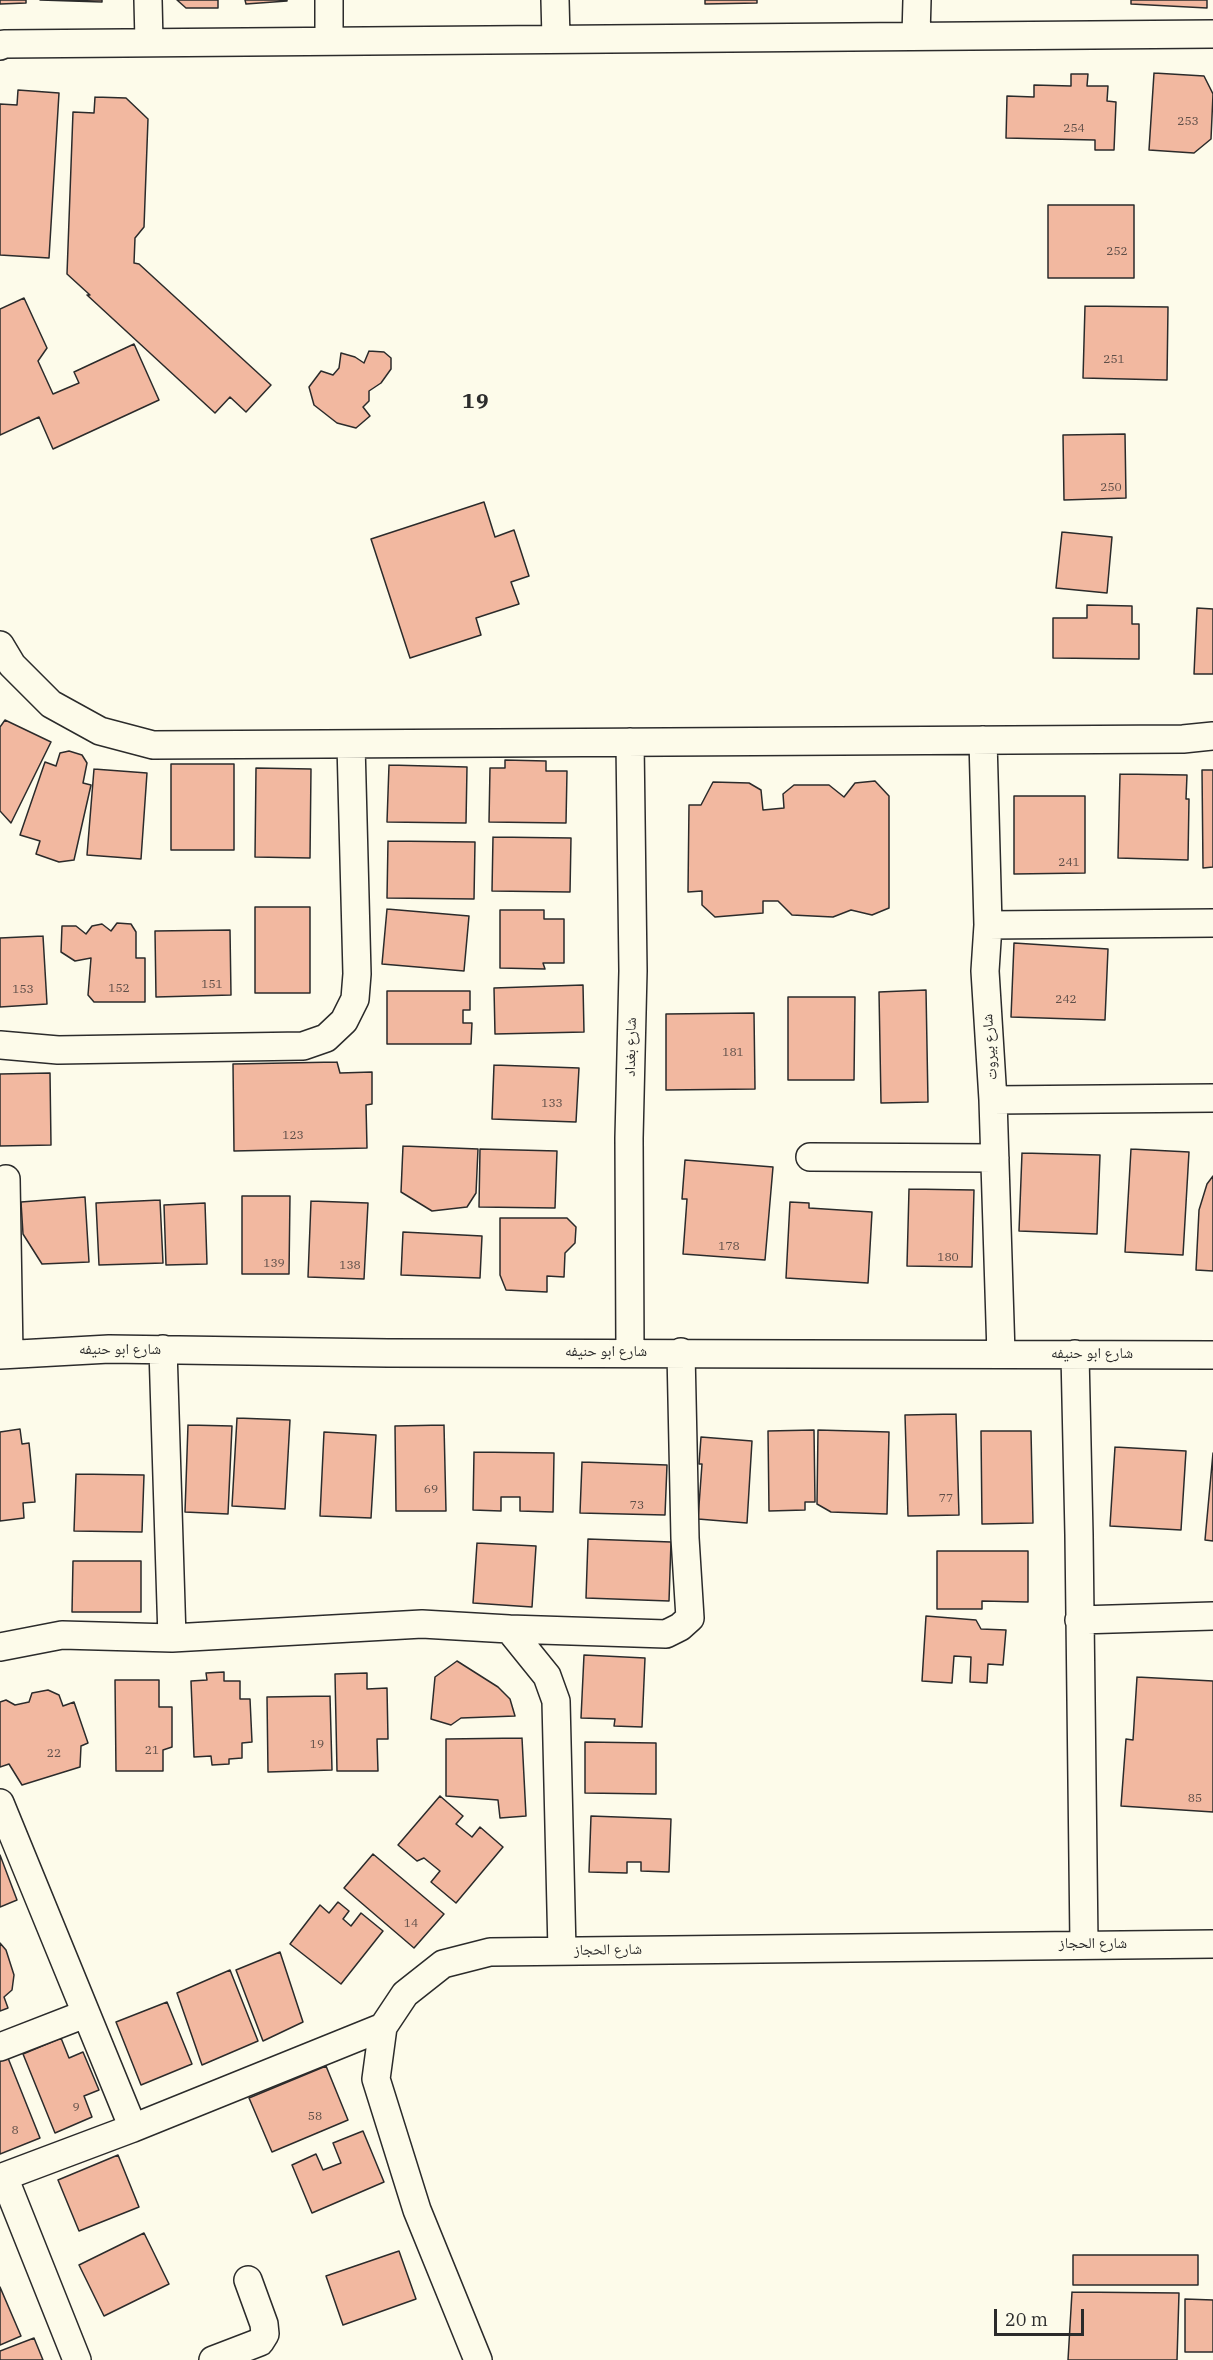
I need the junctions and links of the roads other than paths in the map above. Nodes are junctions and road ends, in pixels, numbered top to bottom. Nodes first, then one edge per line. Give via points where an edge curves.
1 (148, 0) edge
2 (329, 0) edge
3 (555, 0) edge
4 (917, 0) edge
5 (1213, 34) edge
6 (916, 36) junction
7 (556, 39) junction
8 (329, 41) junction
9 (149, 42) junction
10 (0, 46) edge
11 (0, 645) edge
12 (1213, 736) edge
13 (983, 740) junction
14 (630, 742) junction
15 (351, 744) junction
16 (1213, 922) edge
17 (988, 925) junction
18 (0, 1046) edge
19 (1213, 1098) edge
20 (993, 1100) junction
21 (810, 1157) dead end
22 (995, 1158) junction
23 (6, 1179) dead end
24 (163, 1349) junction
25 (630, 1352) junction
26 (681, 1352) junction
27 (1001, 1354) junction
28 (1075, 1354) junction
29 (4, 1355) edge
30 (1213, 1355) edge
31 (1213, 1617) edge
32 (1079, 1620) junction
33 (509, 1629) junction
34 (172, 1638) junction
35 (0, 1647) edge
36 (0, 1803) edge
37 (1084, 1944) junction
38 (1213, 1944) edge
39 (562, 1951) junction
40 (86, 2014) junction
41 (383, 2027) junction
42 (0, 2047) edge
43 (133, 2128) junction
44 (2, 2177) edge
45 (248, 2280) dead end
46 (77, 2360) edge
47 (213, 2360) edge
48 (478, 2360) edge

1 - 9 street
2 - 8 street
3 - 7 street
4 - 6 street
5 - 6 street
6 - 7 street
7 - 8 street
8 - 9 street
9 - 10 street
11 - 15 street via 12,665 51,704 99,731 153,745
12 - 13 street
13 - 14 street
13 - 17 street, شارع بيروت
14 - 15 street
14 - 25 street, شارع بغداد via 633,971
15 - 18 street via 355,999 344,1021 326,1038 303,1046 58,1050
16 - 17 street
17 - 20 street, شارع بيروت via 985,971
19 - 20 street
20 - 22 street, شارع بيروت
21 - 22 street
22 - 27 street, شارع بيروت
23 - 29 street
24 - 25 street, شارع ابو حنيفه
24 - 29 street, شارع ابو حنيفه
24 - 34 street
25 - 26 street, شارع ابو حنيفه
26 - 27 street, شارع ابو حنيفه
26 - 33 street via 690,1618 666,1634
27 - 28 street, شارع ابو حنيفه
28 - 30 street, شارع ابو حنيفه
28 - 32 street
31 - 32 street
32 - 37 street
33 - 34 street via 422,1624
33 - 39 street via 547,1676 556,1701
34 - 35 street via 62,1635
36 - 40 street
37 - 38 street, شارع الحجاز
37 - 39 street, شارع الحجاز
39 - 41 street, شارع الحجاز via 490,1952 443,1964 405,1994
40 - 42 street
40 - 43 street
41 - 43 street
41 - 48 street, شارع الحجاز via 376,2079 417,2210
43 - 44 street
44 - 46 street
45 - 47 street via 265,2334 260,2342

